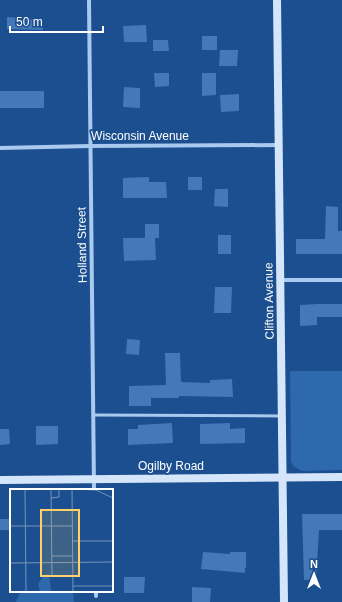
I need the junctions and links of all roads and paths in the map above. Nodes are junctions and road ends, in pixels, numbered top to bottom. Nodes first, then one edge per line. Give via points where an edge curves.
1 (89, 0) edge
2 (277, 0) edge
3 (279, 145) junction
4 (90, 146) junction
5 (0, 148) edge
6 (281, 280) junction
7 (342, 280) edge
8 (93, 415) junction
9 (282, 416) junction
10 (342, 477) edge
11 (94, 478) junction
12 (283, 478) junction
13 (0, 480) edge
14 (94, 489) edge
15 (284, 602) edge

1 - 4 street, Holland Street
2 - 3 street, Clifton Avenue
3 - 4 street, Wisconsin Avenue
3 - 6 street, Clifton Avenue
4 - 5 street, Wisconsin Avenue
4 - 8 street, Holland Street
6 - 7 street
6 - 9 street, Clifton Avenue
8 - 9 lane
8 - 11 street, Holland Street
9 - 12 street, Clifton Avenue
10 - 12 street, Ogilby Road
11 - 12 street, Ogilby Road
11 - 13 street, Ogilby Road
11 - 14 street, Holland Street
12 - 15 street, Clifton Avenue

